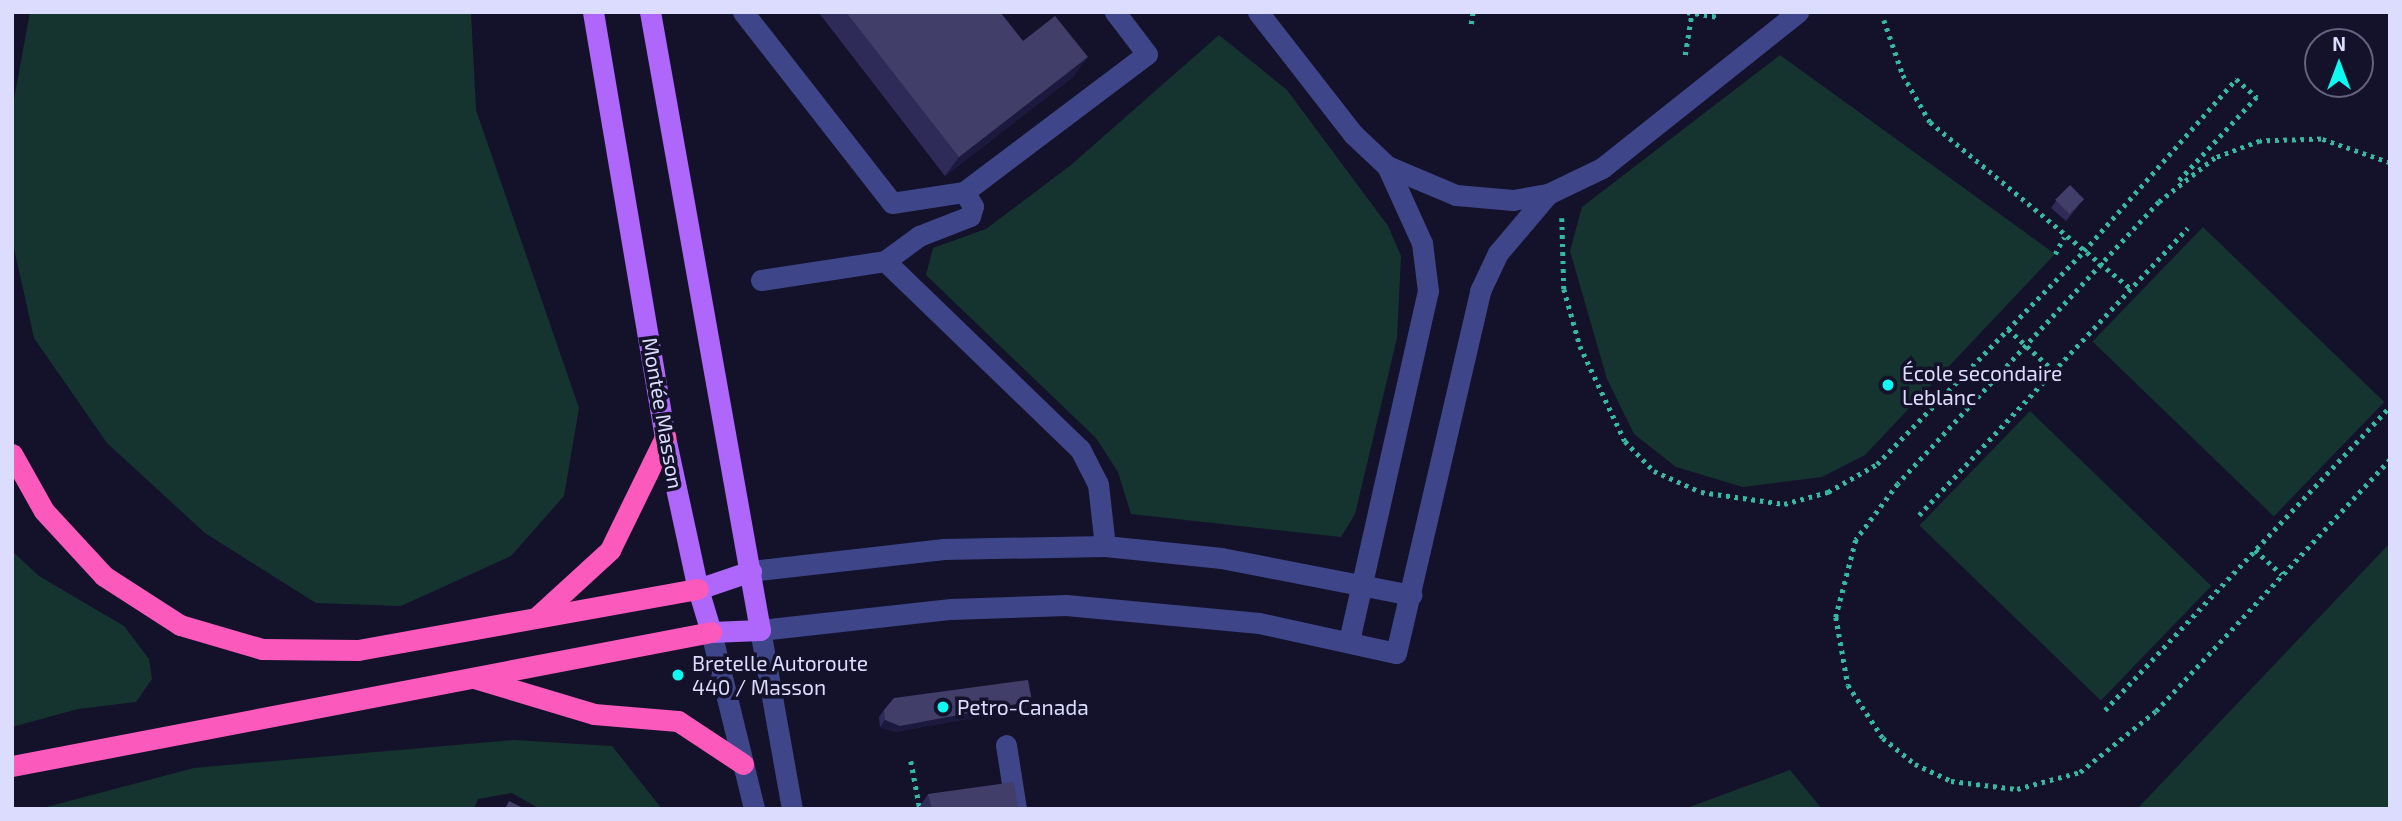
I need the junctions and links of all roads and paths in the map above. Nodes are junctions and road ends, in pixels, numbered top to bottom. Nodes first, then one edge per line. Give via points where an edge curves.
1 (593, 12) edge
2 (650, 12) edge
3 (743, 12) edge
4 (1115, 12) edge
5 (1258, 12) edge
6 (1473, 12) edge
7 (1690, 12) edge
8 (1798, 12) edge
9 (1720, 17) dead end
10 (1884, 20) dead end
11 (1471, 23) dead end
12 (1685, 55) dead end
13 (2390, 163) edge
14 (1387, 166) junction
15 (964, 192) junction
16 (1548, 194) junction
17 (2160, 202) junction
18 (1562, 216) dead end
19 (2188, 228) dead end
20 (2064, 237) junction
21 (2084, 251) junction
22 (2055, 254) dead end
23 (885, 261) junction
24 (2100, 266) junction
25 (761, 280) dead end
26 (2131, 289) junction
27 (2008, 329) junction
28 (2087, 336) junction
29 (2093, 342) dead end
30 (2026, 345) junction
31 (2054, 371) junction
32 (2024, 404) junction
33 (2390, 407) edge
34 (2031, 411) dead end
35 (665, 437) junction
36 (12, 454) edge
37 (2390, 459) edge
38 (1919, 515) dead end
39 (2273, 519) dead end
40 (2279, 525) junction
41 (1105, 546) junction
42 (2255, 550) junction
43 (751, 571) junction
44 (2282, 574) junction
45 (1362, 583) junction
46 (2210, 587) dead end
47 (698, 589) junction
48 (2216, 592) junction
49 (1411, 595) junction
50 (535, 618) junction
51 (760, 630) junction
52 (711, 632) junction
53 (1349, 641) junction
54 (469, 676) junction
55 (2105, 710) dead end
56 (1006, 745) dead end
57 (911, 761) dead end
58 (743, 764) junction
59 (12, 766) edge
60 (754, 809) edge
61 (792, 809) edge
62 (920, 809) edge
63 (1016, 809) edge

1 - 35 main road, Montée Masson
2 - 43 main road
3 - 15 street via 892,203
4 - 15 street via 1147,54
5 - 14 street via 1353,134
6 - 11 path
7 - 9 path
7 - 12 path
8 - 16 street via 1602,167
10 - 20 path via 1903,75 1930,122
13 - 17 path via 2321,139 2260,141 2215,158
14 - 16 street via 1456,195 1513,200
14 - 45 street via 1422,243 1428,291
15 - 23 street via 973,206 970,216 919,236
16 - 49 street via 1498,253 1480,291
17 - 21 path via 2257,97 2236,79
17 - 24 path
18 - 27 path via 1564,289 1580,346 1614,423 1654,471 1722,498 1784,504 1854,479 1877,464
19 - 26 path
20 - 21 path
20 - 22 path
21 - 24 path
21 - 27 path
23 - 25 street
23 - 41 street via 1080,449 1098,484
24 - 26 path
24 - 30 path
26 - 28 path
27 - 30 path
28 - 29 path
28 - 31 path
30 - 31 path
30 - 44 path via 1898,484 1856,540 1845,567 1836,617 1842,664 1858,706 1898,751 1934,774 1976,787 2038,786 2080,772 2156,711
31 - 32 path
32 - 34 path
32 - 38 path
33 - 40 path
35 - 47 main road, Montée Masson
35 - 50 highway via 610,550
36 - 50 highway via 44,511 104,576 161,615 219,639 324,653
37 - 44 path
39 - 40 path
40 - 42 path
41 - 43 street via 944,548
41 - 45 street
42 - 44 path
42 - 48 path
43 - 47 main road
43 - 51 main road
45 - 49 street
45 - 53 street
46 - 48 path
47 - 50 highway
47 - 52 main road, Montée Masson
48 - 55 path
49 - 53 street via 1396,653
51 - 52 main road
51 - 53 street via 951,609 1066,605 1183,613
51 - 61 street
52 - 54 highway
52 - 58 street, Montée Masson
54 - 58 highway via 594,714 678,721
54 - 59 highway
56 - 63 street
57 - 62 path
58 - 60 street, Montée Masson

